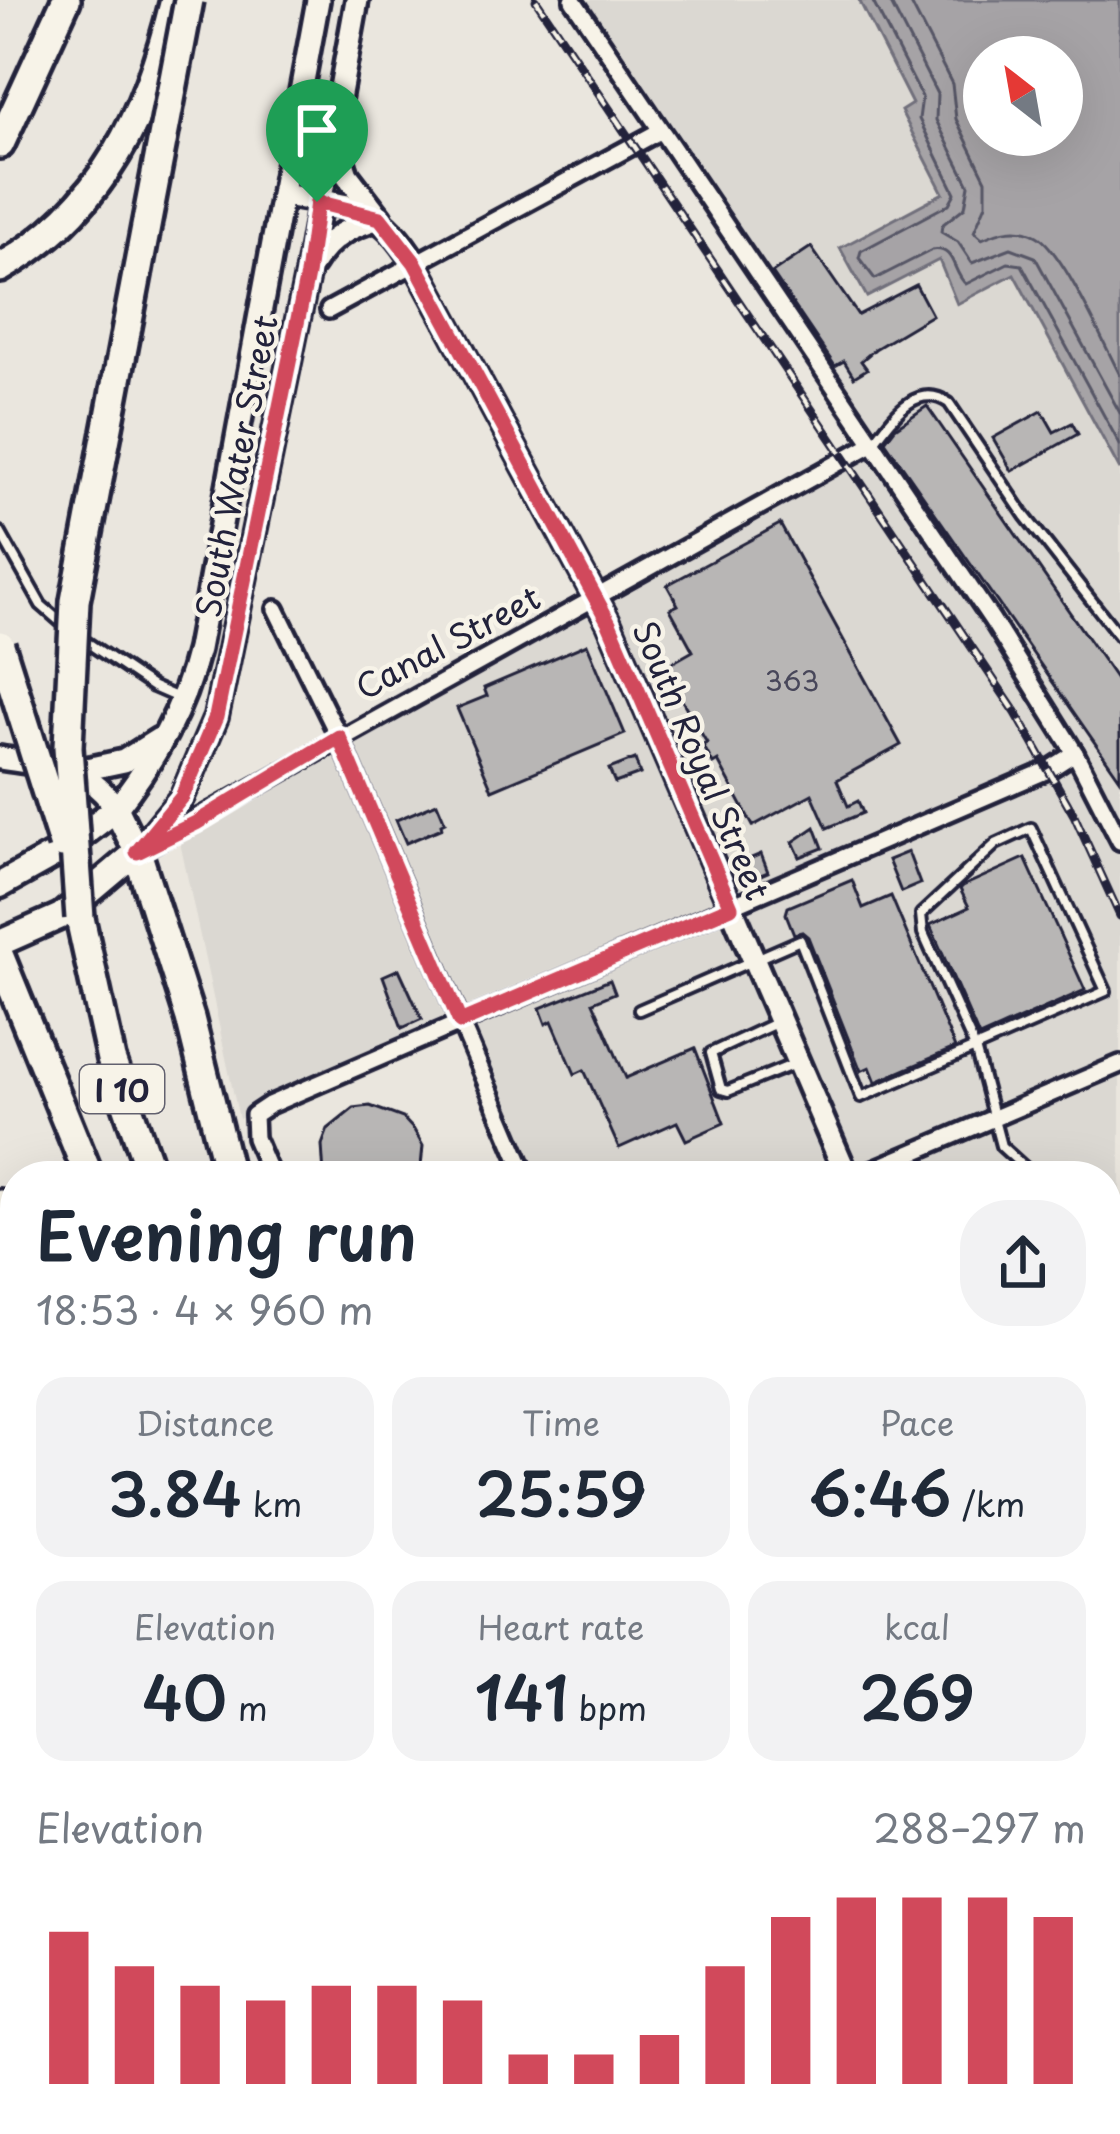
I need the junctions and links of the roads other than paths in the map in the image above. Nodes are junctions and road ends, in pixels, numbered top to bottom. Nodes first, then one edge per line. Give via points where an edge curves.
1 (66, 0) edge
2 (175, 0) edge
3 (188, 0) edge
4 (318, 0) edge
5 (357, 0) edge
6 (572, 0) edge
7 (332, 130) junction
8 (658, 131) junction
9 (0, 145) edge
10 (285, 195) junction
11 (317, 202) junction
12 (380, 218) junction
13 (415, 263) junction
14 (0, 268) edge
15 (307, 275) junction
16 (328, 310) dead end
17 (872, 444) junction
18 (0, 532) edge
19 (596, 598) junction
20 (276, 609) dead end
21 (1120, 637) edge
22 (0, 645) edge
23 (183, 700) junction
24 (170, 731) junction
25 (339, 737) junction
26 (1075, 753) junction
27 (0, 758) edge
28 (76, 771) junction
29 (116, 809) junction
30 (1120, 841) edge
31 (137, 852) junction
32 (0, 885) edge
33 (731, 907) junction
34 (80, 918) junction
35 (0, 943) edge
36 (0, 957) edge
37 (754, 960) junction
38 (639, 1010) dead end
39 (779, 1021) junction
40 (460, 1022) junction
41 (975, 1048) junction
42 (797, 1063) junction
43 (1120, 1064) edge
44 (992, 1119) junction
45 (83, 1161) edge
46 (147, 1161) edge
47 (225, 1161) edge
48 (265, 1161) edge
49 (520, 1161) edge
50 (841, 1161) edge
51 (893, 1161) edge
52 (1017, 1161) edge

1 - 9 highway
2 - 14 highway via 139,116 105,176 58,228
3 - 34 highway, bridge via 75,601 68,734
4 - 10 main road, South Water Street
5 - 7 main road, South Water Street
6 - 8 street
7 - 11 main road, South Water Street
7 - 12 main road, South Royal Street via 347,175
8 - 13 street
8 - 17 street
10 - 11 main road
10 - 23 main road, South Water Street
11 - 12 main road
11 - 15 main road, South Water Street
12 - 13 main road, South Royal Street
12 - 15 main road via 324,245
13 - 16 street
13 - 19 main road, South Royal Street
15 - 31 main road, South Water Street via 216,717 182,797
17 - 19 street, Canal Street
17 - 21 lane via 920,395 949,403
17 - 26 street
18 - 23 lane via 54,618
19 - 25 street, Canal Street
19 - 33 main road, South Royal Street
20 - 25 street
22 - 34 highway, I 10, bridge
23 - 24 main road, South Water Street
24 - 28 main road via 124,761
24 - 29 main road, South Water Street
25 - 31 street, Canal Street
25 - 40 street
26 - 30 street
26 - 33 street
27 - 28 main road
28 - 29 main road
29 - 31 main road
29 - 32 main road
31 - 35 main road, Canal Street via 61,916
31 - 47 highway
33 - 37 main road, South Royal Street
33 - 40 street
34 - 46 highway, I 10 via 111,1059
36 - 45 highway, I 10
37 - 38 lane
37 - 39 main road, South Royal Street
37 - 41 lane via 800,940 861,1096
39 - 42 main road, South Royal Street
39 - 42 lane via 711,1053 721,1089
40 - 48 street via 268,1105 254,1115
40 - 49 street
41 - 41 lane via 921,914 996,844 1031,827 1106,991
41 - 44 lane
42 - 50 main road, South Royal Street
43 - 44 street
44 - 51 street
44 - 52 lane via 1000,1146

